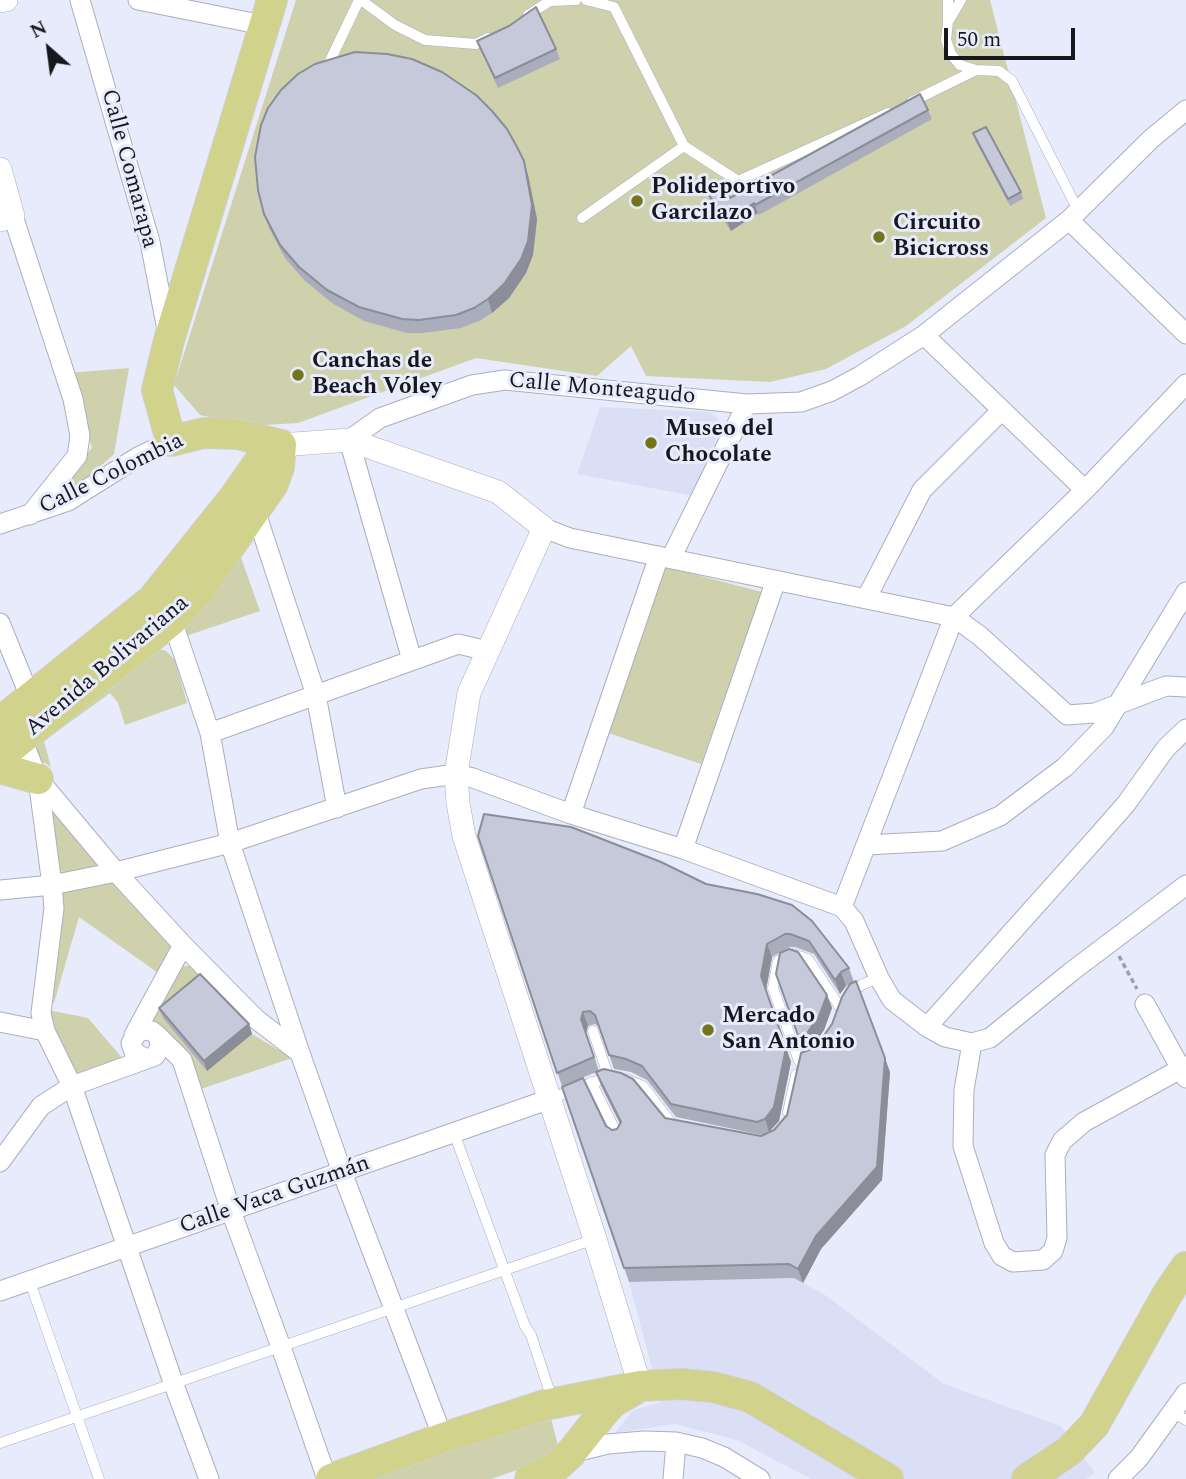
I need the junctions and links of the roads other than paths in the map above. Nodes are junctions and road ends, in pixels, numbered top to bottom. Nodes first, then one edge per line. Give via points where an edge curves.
1 (6, 0) edge
2 (80, 0) edge
3 (138, 0) edge
4 (360, 0) edge
5 (576, 0) edge
6 (586, 0) edge
7 (948, 0) edge
8 (961, 0) edge
9 (0, 1) edge
10 (268, 13) edge
11 (520, 21) edge
12 (948, 22) junction
13 (498, 33) edge
14 (329, 63) edge
15 (976, 70) junction
16 (906, 104) edge
17 (894, 110) edge
18 (1186, 110) edge
19 (684, 146) junction
20 (0, 169) edge
21 (1074, 216) junction
22 (7, 218) edge
23 (583, 218) dead end
24 (1186, 334) edge
25 (924, 335) junction
26 (169, 340) junction
27 (1186, 384) edge
28 (747, 404) junction
29 (1002, 410) junction
30 (349, 440) junction
31 (171, 441) junction
32 (281, 445) junction
33 (1085, 489) junction
34 (244, 504) junction
35 (30, 515) junction
36 (0, 524) edge
37 (544, 528) junction
38 (665, 557) junction
39 (776, 580) junction
40 (1186, 592) edge
41 (866, 599) junction
42 (162, 610) junction
43 (954, 617) junction
44 (0, 623) edge
45 (488, 650) junction
46 (412, 660) junction
47 (1186, 687) edge
48 (316, 695) junction
49 (30, 697) junction
50 (1117, 705) junction
51 (1186, 729) edge
52 (209, 733) junction
53 (7, 739) edge
54 (0, 768) edge
55 (456, 774) junction
56 (38, 779) junction
57 (337, 808) junction
58 (571, 814) junction
59 (230, 843) junction
60 (866, 845) junction
61 (683, 849) junction
62 (116, 872) junction
63 (52, 885) junction
64 (1186, 885) edge
65 (0, 890) edge
66 (842, 907) junction
67 (183, 945) junction
68 (879, 978) junction
69 (1145, 1004) road end
70 (840, 1007) junction
71 (835, 1020) edge
72 (0, 1022) edge
73 (926, 1027) junction
74 (45, 1031) junction
75 (593, 1031) edge
76 (149, 1041) junction
77 (972, 1043) junction
78 (300, 1053) junction
79 (1184, 1071) edge
80 (608, 1075) junction
81 (591, 1082) junction
82 (72, 1086) junction
83 (550, 1099) junction
84 (786, 1124) edge
85 (685, 1127) edge
86 (454, 1133) junction
87 (618, 1136) edge
88 (0, 1162) edge
89 (342, 1172) junction
90 (231, 1211) junction
91 (595, 1239) junction
92 (127, 1247) junction
93 (1186, 1267) edge
94 (505, 1270) junction
95 (30, 1282) junction
96 (0, 1291) edge
97 (393, 1307) junction
98 (281, 1347) junction
99 (174, 1385) junction
100 (640, 1386) junction
101 (1186, 1393) edge
102 (549, 1404) junction
103 (1179, 1416) edge
104 (76, 1418) junction
105 (443, 1438) junction
106 (676, 1442) junction
107 (0, 1443) edge
108 (571, 1453) junction
109 (99, 1479) edge
110 (209, 1479) edge
111 (329, 1479) edge
112 (530, 1479) edge
113 (673, 1479) edge
114 (760, 1479) edge
115 (888, 1479) edge
116 (1027, 1479) edge
117 (1118, 1479) edge

1 - 9 street
2 - 26 street, Calle Comarapa via 150,242
3 - 10 street
4 - 13 lane via 425,40 475,44
4 - 14 lane
5 - 11 lane via 550,1
6 - 19 lane via 614,8
7 - 12 lane
8 - 12 lane
10 - 26 main road
12 - 15 lane via 946,40 951,54 960,65
15 - 16 lane
15 - 21 lane via 999,71 1012,81
17 - 19 lane via 738,181
18 - 21 street, Calle Monteagudo
19 - 23 lane
20 - 22 street
21 - 24 street
21 - 25 street, Calle Monteagudo
22 - 35 street via 72,399 80,436 77,456
25 - 28 street, Calle Monteagudo via 832,391 802,402
25 - 29 street
26 - 31 main road via 158,390
27 - 33 street
28 - 30 street, Calle Monteagudo via 505,380 471,385 380,418
28 - 38 street
29 - 33 street
29 - 41 street via 922,490
30 - 32 street, Calle Colombia
30 - 37 street via 498,492
30 - 46 street
31 - 32 main road, Calle Colombia via 204,433 238,434
31 - 35 street, Calle Colombia via 68,501
32 - 34 main road, Avenida Bolivariana via 273,484
33 - 43 street
34 - 42 main road, Avenida Bolivariana via 199,591
34 - 48 street
35 - 36 street, Calle Colombia
37 - 38 street via 570,538
37 - 45 street
38 - 39 street
38 - 58 street
39 - 41 street
39 - 61 street
40 - 50 street
41 - 43 street
42 - 49 main road, Avenida Bolivariana
42 - 52 street
42 - 53 main road, Avenida Bolivariana
43 - 50 street via 1068,715
43 - 60 street
44 - 49 street
45 - 46 street via 458,644
45 - 55 street via 469,693
46 - 48 street
47 - 50 street via 1166,686
48 - 52 street
48 - 57 street
49 - 53 main road, Avenida Bolivariana
50 - 60 street via 1104,727 1065,767 1000,816 942,841
51 - 73 street via 1097,838
52 - 59 street
53 - 56 street
54 - 56 main road
55 - 57 street via 421,779
55 - 58 street
55 - 83 street via 464,836
56 - 62 street
56 - 63 street
57 - 59 street
58 - 61 street
59 - 62 street
59 - 78 street
60 - 66 street
61 - 66 street
62 - 63 street
62 - 67 street
63 - 65 street
63 - 74 street via 54,908 41,1013
64 - 77 street via 990,1038
66 - 68 street via 854,921
67 - 76 street
67 - 78 street via 256,1019
68 - 70 lane via 850,992
68 - 73 street via 892,1000
69 - 79 street
70 - 71 lane
70 - 84 lane via 808,959 793,954 778,961 773,988 803,1060
72 - 74 street
73 - 77 street
74 - 82 street
75 - 80 lane
76 - 82 street via 118,1069
76 - 90 street via 182,1060
77 - 79 street via 962,1146 994,1243 1002,1256 1013,1262 1043,1260 1053,1251 1057,1238 1055,1155 1062,1141 1084,1122
78 - 89 street
80 - 81 lane
80 - 85 lane via 643,1086 672,1124
81 - 83 lane
81 - 87 lane
82 - 88 street via 41,1106
82 - 92 street
83 - 86 street, Calle Vaca Guzmán
83 - 91 street
86 - 89 street, Calle Vaca Guzmán
86 - 94 lane
89 - 90 street, Calle Vaca Guzmán
89 - 97 street
90 - 92 street, Calle Vaca Guzmán
90 - 98 street
91 - 94 lane
91 - 100 street
92 - 95 street, Calle Vaca Guzmán
92 - 99 street
93 - 116 main road via 1094,1425 1069,1451
94 - 97 lane
94 - 102 lane via 531,1335
95 - 96 street, Calle Vaca Guzmán
95 - 104 lane
97 - 98 lane
97 - 105 street
98 - 99 lane
98 - 111 street
99 - 104 lane
99 - 110 street
100 - 102 main road
100 - 108 main road via 613,1402
100 - 115 main road via 713,1387 750,1397
101 - 103 street
102 - 105 main road
102 - 108 main road via 568,1434
103 - 117 street
104 - 107 lane
104 - 109 lane
105 - 111 main road
106 - 108 street via 608,1444
106 - 113 street
106 - 114 street via 724,1457
108 - 112 main road via 558,1466

